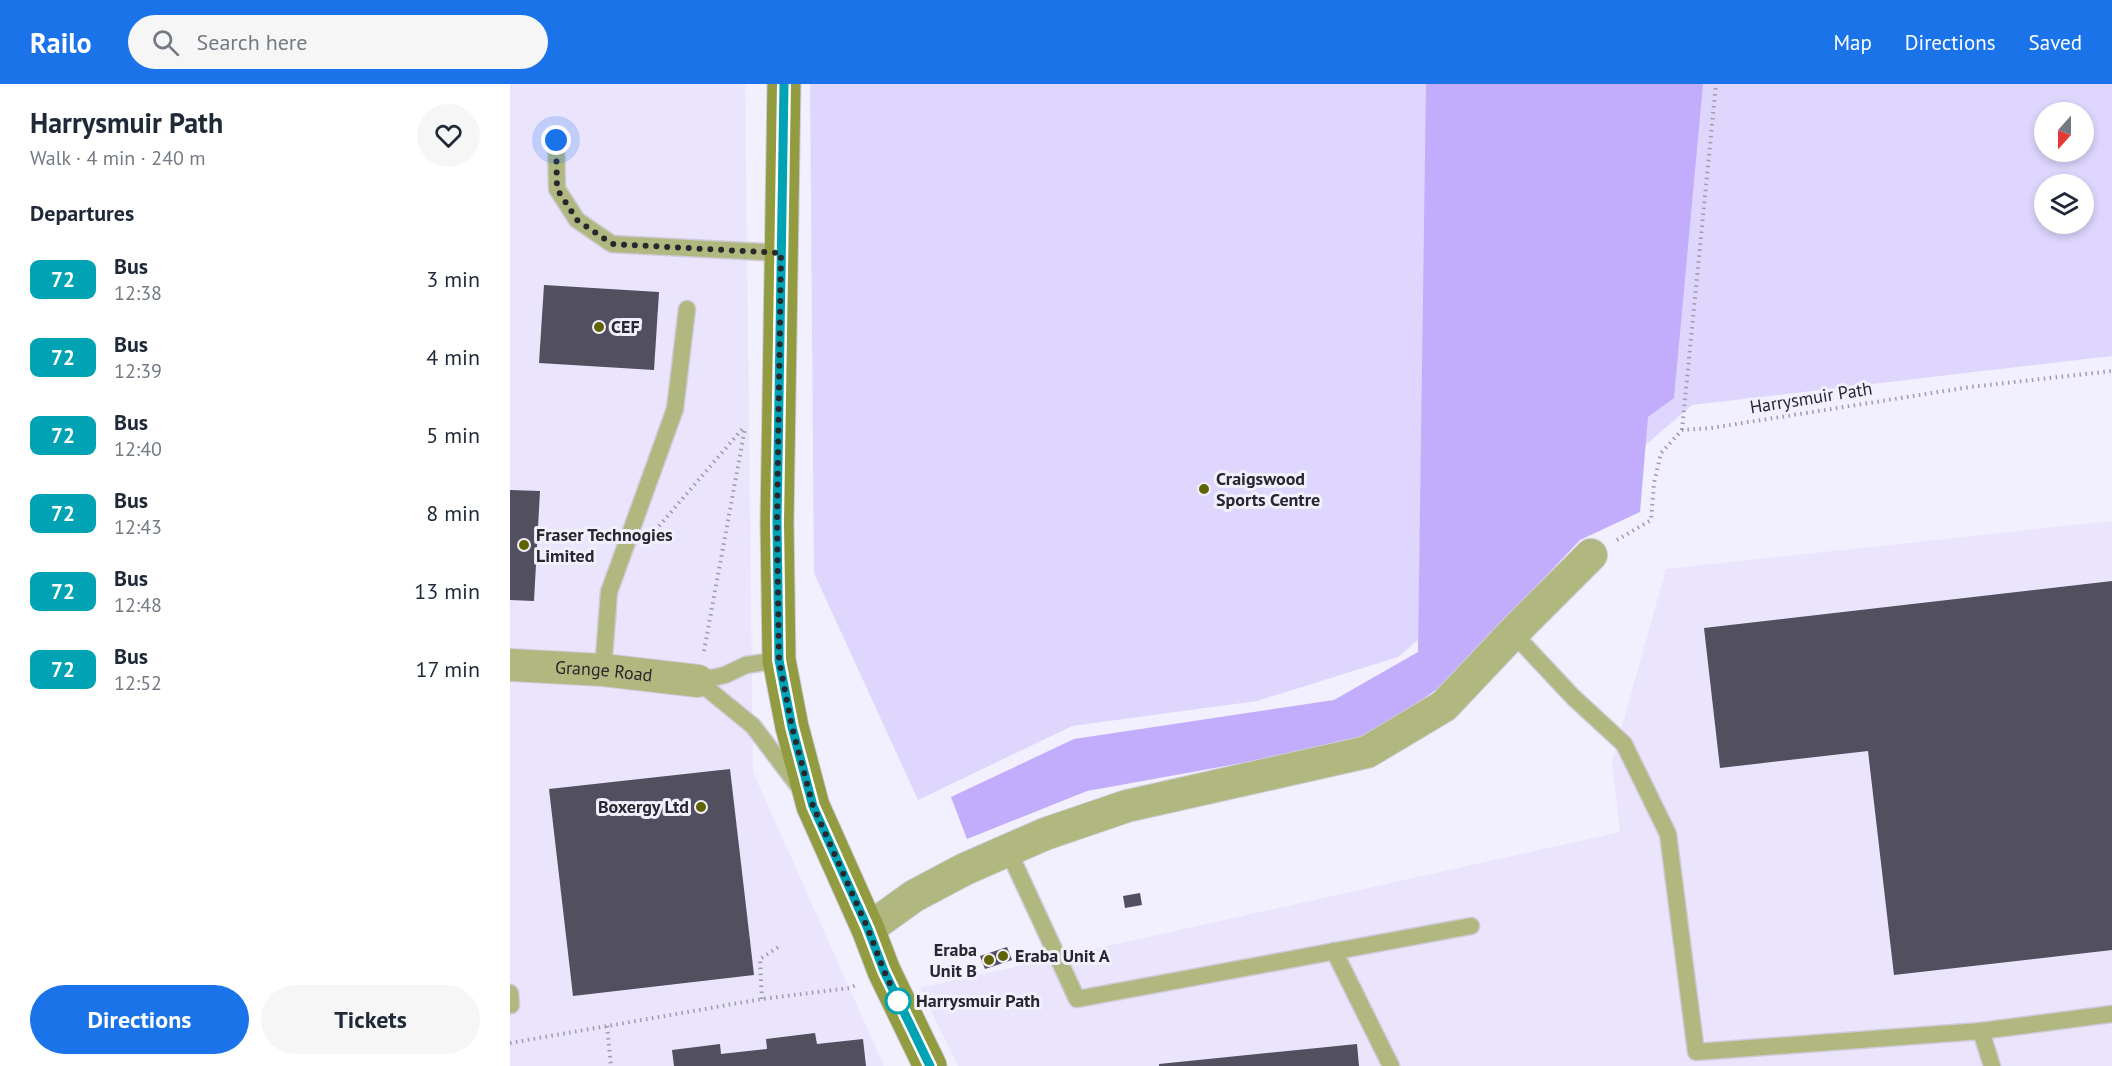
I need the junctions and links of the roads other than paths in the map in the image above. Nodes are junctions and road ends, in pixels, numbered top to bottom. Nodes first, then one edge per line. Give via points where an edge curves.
1 (784, 84) edge
2 (556, 140) dead end
3 (781, 253) junction
4 (687, 309) dead end
5 (1591, 555) road end
6 (1513, 633) junction
7 (779, 660) junction
8 (510, 665) edge
9 (603, 670) junction
10 (698, 681) junction
11 (813, 806) junction
12 (1008, 850) junction
13 (1471, 926) dead end
14 (868, 929) junction
15 (1334, 951) junction
16 (2112, 1014) edge
17 (1981, 1031) junction
18 (930, 1066) edge
19 (1391, 1066) edge
20 (1992, 1066) edge

1 - 3 street
2 - 3 lane via 557,189 577,220 612,244
3 - 7 street
4 - 9 lane via 675,409 609,592
5 - 6 street
6 - 12 street via 1444,706 1367,753 1127,806
6 - 17 lane via 1624,744 1668,834 1696,1052
7 - 10 lane, Grange Road via 746,665
7 - 11 street
8 - 9 street, Grange Road
9 - 10 street, Grange Road
10 - 11 lane via 753,726
11 - 14 street
12 - 14 street via 914,896
12 - 15 lane via 1077,999
13 - 15 lane
14 - 18 street
15 - 19 lane
16 - 17 lane
17 - 20 lane

